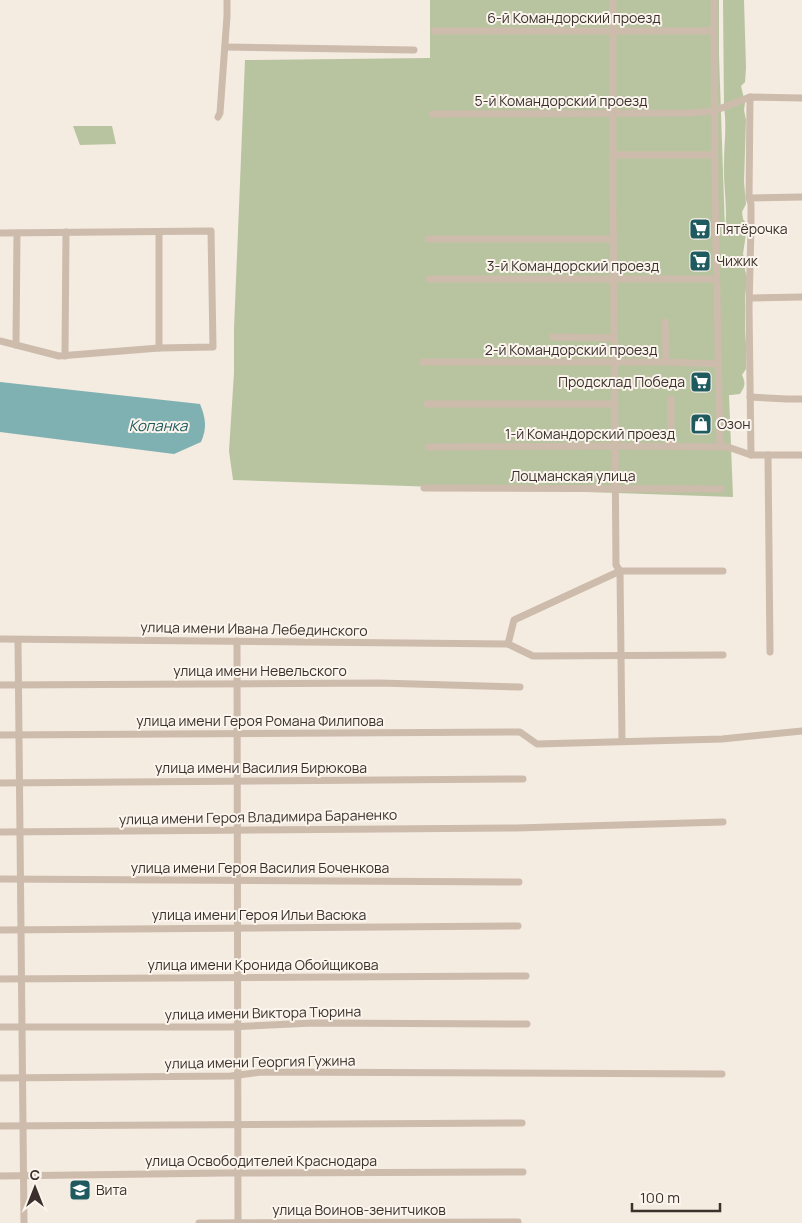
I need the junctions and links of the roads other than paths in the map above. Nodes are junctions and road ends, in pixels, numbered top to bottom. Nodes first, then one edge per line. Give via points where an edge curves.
1 (227, 0) edge
2 (613, 0) edge
3 (714, 0) edge
4 (613, 31) junction
5 (714, 31) junction
6 (434, 32) dead end
7 (225, 47) junction
8 (414, 50) dead end
9 (750, 97) junction
10 (802, 98) edge
11 (714, 111) junction
12 (614, 113) junction
13 (432, 114) dead end
14 (218, 117) dead end
15 (613, 155) junction
16 (710, 155) dead end
17 (802, 197) edge
18 (749, 198) junction
19 (66, 232) junction
20 (159, 232) junction
21 (0, 233) edge
22 (17, 233) junction
23 (428, 239) dead end
24 (614, 239) junction
25 (429, 279) dead end
26 (614, 279) junction
27 (716, 279) junction
28 (750, 298) junction
29 (802, 298) edge
30 (665, 322) dead end
31 (553, 338) dead end
32 (614, 338) junction
33 (0, 340) edge
34 (16, 345) junction
35 (159, 348) junction
36 (65, 356) junction
37 (423, 362) dead end
38 (666, 362) junction
39 (615, 363) junction
40 (718, 364) junction
41 (750, 397) junction
42 (671, 399) dead end
43 (802, 399) edge
44 (427, 404) dead end
45 (615, 404) junction
46 (615, 446) junction
47 (671, 446) junction
48 (720, 446) junction
49 (428, 447) dead end
50 (750, 455) junction
51 (768, 455) junction
52 (802, 455) edge
53 (424, 488) dead end
54 (616, 489) junction
55 (721, 490) dead end
56 (620, 571) junction
57 (723, 571) dead end
58 (0, 639) edge
59 (18, 640) junction
60 (237, 641) junction
61 (508, 644) junction
62 (770, 652) dead end
63 (723, 655) dead end
64 (620, 656) junction
65 (238, 684) junction
66 (0, 685) edge
67 (18, 685) junction
68 (520, 687) dead end
69 (802, 731) edge
70 (237, 733) junction
71 (0, 734) edge
72 (19, 734) junction
73 (622, 741) junction
74 (523, 779) dead end
75 (237, 781) junction
76 (0, 783) edge
77 (20, 783) junction
78 (723, 822) dead end
79 (237, 830) junction
80 (0, 832) edge
81 (20, 832) junction
82 (21, 878) junction
83 (0, 879) edge
84 (238, 880) junction
85 (519, 882) dead end
86 (518, 926) dead end
87 (238, 928) junction
88 (0, 930) edge
89 (22, 930) junction
90 (526, 976) dead end
91 (238, 978) junction
92 (0, 979) edge
93 (22, 979) junction
94 (527, 1024) dead end
95 (238, 1026) junction
96 (0, 1027) edge
97 (22, 1027) junction
98 (722, 1074) dead end
99 (238, 1075) junction
100 (0, 1078) edge
101 (23, 1078) junction
102 (522, 1123) dead end
103 (238, 1125) junction
104 (0, 1126) edge
105 (24, 1126) junction
106 (522, 1172) dead end
107 (238, 1173) junction
108 (0, 1176) edge
109 (24, 1176) junction
110 (238, 1222) edge
111 (518, 1222) edge
112 (24, 1223) edge
113 (199, 1223) edge

1 - 7 street
2 - 4 street
3 - 5 street
4 - 5 street, 6-й Командорский проезд
4 - 6 street, 6-й Командорский проезд
4 - 12 street
5 - 11 street
7 - 8 street
7 - 14 street
9 - 10 street
9 - 11 street, 5-й Командорский проезд
9 - 18 street
11 - 12 street, 5-й Командорский проезд
11 - 27 street
12 - 13 street, 5-й Командорский проезд
12 - 15 street
15 - 16 street
15 - 24 street
17 - 18 street
18 - 28 street
19 - 20 street
19 - 22 street
19 - 36 street
20 - 35 street
20 - 35 street via 211,231 213,347
21 - 22 street
22 - 34 street
23 - 24 street
24 - 26 street
25 - 26 street, 3-й Командорский проезд
26 - 27 street, 3-й Командорский проезд
26 - 32 street
27 - 40 street
28 - 29 street
28 - 41 street
30 - 38 street
31 - 32 street
32 - 39 street
33 - 34 street
34 - 36 street
35 - 36 street
37 - 39 street, 2-й Командорский проезд
38 - 39 street, 2-й Командорский проезд
38 - 40 street, 2-й Командорский проезд
39 - 45 street
40 - 48 street
41 - 43 street
41 - 50 street
42 - 47 street
44 - 45 street
45 - 46 street
46 - 47 street, 1-й Командорский проезд
46 - 49 street, 1-й Командорский проезд
46 - 54 street
47 - 48 street, 1-й Командорский проезд
48 - 50 street, 1-й Командорский проезд
50 - 51 street
51 - 52 street
51 - 62 street
53 - 54 street, Лоцманская улица
54 - 55 street, Лоцманская улица
54 - 56 street via 616,565
56 - 57 street
56 - 61 street via 514,620
56 - 64 street
58 - 59 street, улица имени Ивана Лебединского
59 - 60 street, улица имени Ивана Лебединского
59 - 67 street
60 - 61 street, улица имени Ивана Лебединского
60 - 65 street
61 - 64 street via 533,656
63 - 64 street
64 - 73 street
65 - 67 street, улица имени Невельского
65 - 68 street, улица имени Невельского
65 - 70 street
66 - 67 street, улица имени Невельского
67 - 72 street
69 - 73 street via 722,739
70 - 72 street, улица имени Героя Романа Филипова
70 - 73 street, улица имени Героя Романа Филипова via 520,732 537,744
70 - 75 street
71 - 72 street, улица имени Героя Романа Филипова
72 - 77 street
74 - 75 street, улица имени Василия Бирюкова
75 - 77 street, улица имени Василия Бирюкова
75 - 79 street
76 - 77 street, улица имени Василия Бирюкова
77 - 81 street
78 - 79 street, улица имени Героя Владимира Бараненко via 516,828
79 - 81 street, улица имени Героя Владимира Бараненко
79 - 84 street
80 - 81 street, улица имени Героя Владимира Бараненко
81 - 82 street
82 - 83 street, улица имени Героя Василия Боченкова
82 - 84 street, улица имени Героя Василия Боченкова
82 - 89 street
84 - 85 street, улица имени Героя Василия Боченкова
84 - 87 street
86 - 87 street, улица имени Героя Ильи Васюка
87 - 89 street, улица имени Героя Ильи Васюка
87 - 91 street
88 - 89 street, улица имени Героя Ильи Васюка
89 - 93 street
90 - 91 street, улица имени Кронида Обойщикова
91 - 93 street, улица имени Кронида Обойщикова
91 - 95 street
92 - 93 street, улица имени Кронида Обойщикова
93 - 97 street
94 - 95 street, улица имени Виктора Тюрина
95 - 97 street, улица имени Виктора Тюрина
95 - 99 street
96 - 97 street, улица имени Виктора Тюрина
97 - 101 street
98 - 99 street, улица имени Георгия Гужина via 270,1072
99 - 101 street, улица имени Георгия Гужина
99 - 103 street
100 - 101 street, улица имени Георгия Гужина
101 - 105 street
102 - 103 street
103 - 105 street
103 - 107 street
104 - 105 street
105 - 109 street
106 - 107 street, улица Освободителей Краснодара
107 - 109 street, улица Освободителей Краснодара
107 - 110 street
108 - 109 street, улица Освободителей Краснодара
109 - 112 street
110 - 111 street, улица Воинов-зенитчиков
110 - 113 street, улица Воинов-зенитчиков

